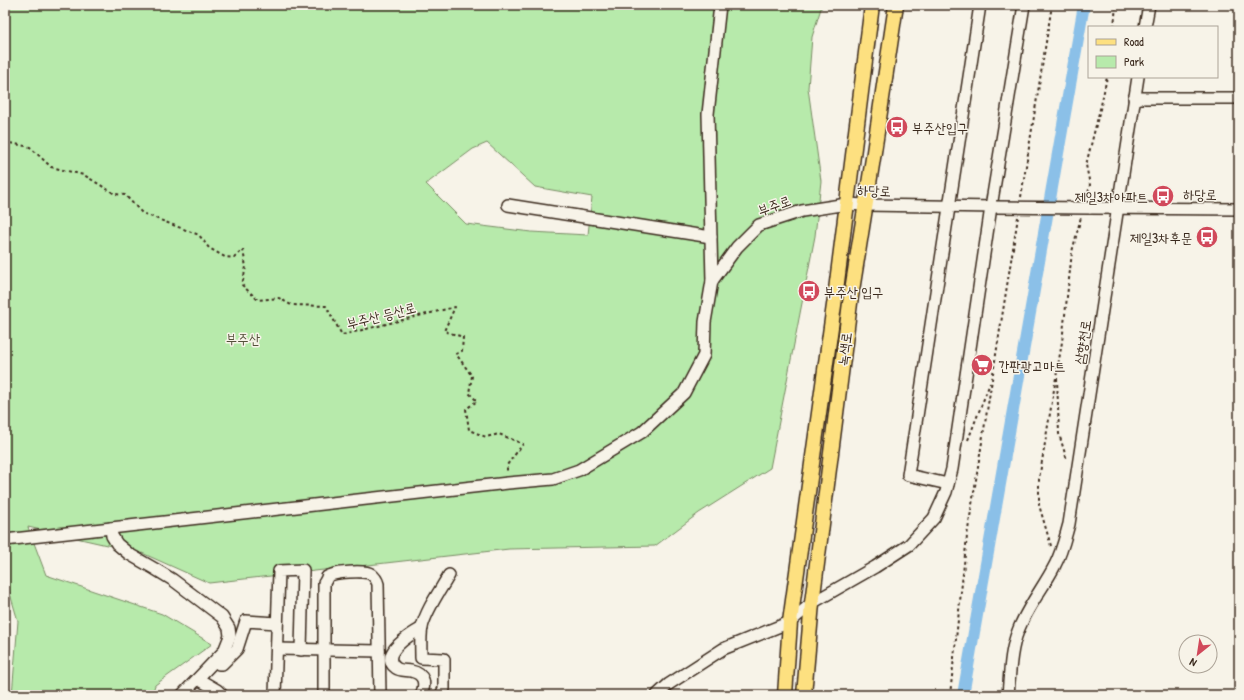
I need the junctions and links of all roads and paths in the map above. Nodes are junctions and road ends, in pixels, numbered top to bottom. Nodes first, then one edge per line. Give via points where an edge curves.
1 (720, 5) edge
2 (872, 5) edge
3 (896, 5) edge
4 (980, 5) edge
5 (1024, 5) edge
6 (1052, 5) edge
7 (1116, 5) edge
8 (1149, 5) edge
9 (1114, 26) edge
10 (1146, 26) edge
11 (1107, 78) edge
12 (1138, 78) edge
13 (1134, 98) junction
14 (1239, 98) edge
15 (5, 142) edge
16 (1020, 199) dead end
17 (847, 204) junction
18 (866, 205) junction
19 (508, 206) dead end
20 (948, 207) junction
21 (994, 207) junction
22 (1085, 207) junction
23 (1117, 208) junction
24 (1239, 210) edge
25 (1018, 215) dead end
26 (711, 236) junction
27 (712, 281) junction
28 (1057, 372) junction
29 (992, 378) junction
30 (967, 442) dead end
31 (1068, 464) dead end
32 (508, 483) junction
33 (948, 484) junction
34 (111, 528) junction
35 (5, 540) edge
36 (1056, 564) junction
37 (449, 575) dead end
38 (812, 604) junction
39 (790, 622) junction
40 (277, 623) junction
41 (422, 628) junction
42 (277, 649) junction
43 (301, 650) junction
44 (324, 650) junction
45 (379, 651) junction
46 (213, 664) junction
47 (198, 679) junction
48 (182, 695) edge
49 (222, 695) edge
50 (275, 695) edge
51 (324, 695) edge
52 (380, 695) edge
53 (421, 695) edge
54 (441, 695) edge
55 (657, 695) edge
56 (785, 695) edge
57 (804, 695) edge
58 (950, 695) edge
59 (1008, 695) edge

1 - 26 street via 708,114
2 - 17 main road, 녹색로
3 - 18 main road, 녹색로
4 - 20 street
5 - 21 street
6 - 16 path
7 - 9 path
8 - 10 street
11 - 22 path via 1086,165 1090,185
12 - 13 street, 삼향천로
13 - 14 street
13 - 23 street, 삼향천로
15 - 32 path, 부주산 등산로 via 30,147 51,167 84,175 115,194 126,195 142,213 198,235 209,248 226,257 234,258 243,250 246,267 242,284 258,300 279,298 292,305 326,306 342,335 455,307 444,331 463,337 462,351 456,354 472,376 469,393 477,401 466,409 469,430 486,437 499,434 523,444 507,465
17 - 18 street, 하당로
17 - 27 street, 부주로 via 802,211 759,225 737,247
17 - 39 main road, 녹색로
18 - 20 street, 하당로
18 - 38 main road, 녹색로 via 850,303
19 - 26 street
20 - 21 street, 하당로
20 - 33 street via 908,475
21 - 22 street, 하당로, bridge
21 - 33 street
22 - 23 street, 하당로
22 - 28 path via 1072,252
23 - 24 street, 하당로
23 - 36 street, 삼향천로 via 1069,524
25 - 29 path
26 - 27 street
27 - 32 street via 705,322 704,355 684,393 642,432 579,470 553,479
28 - 31 path via 1059,434
28 - 36 path via 1039,479 1039,505
29 - 30 path
29 - 58 path via 968,536
32 - 34 street
33 - 38 street via 934,518 909,545
34 - 35 street
34 - 46 street via 117,544 129,554 173,580 222,617 229,628 230,636 224,651
36 - 59 street, 삼향천로 via 1021,624 1012,652
37 - 41 street via 427,613
38 - 39 street
38 - 57 main road, 녹색로
39 - 55 street via 723,650 669,684
39 - 56 main road, 녹색로
40 - 42 street
40 - 43 street via 279,571 303,570
40 - 46 street via 246,621 237,649 222,664
41 - 53 street via 403,640 390,658 396,668 412,671 422,678 424,683
41 - 54 street via 421,658 444,659 444,689
42 - 43 street
42 - 50 street
43 - 44 street
44 - 45 street
44 - 45 street via 324,583 327,577 335,573 366,572 376,579 378,584
44 - 51 street
45 - 52 street
46 - 47 street
47 - 48 street
47 - 49 street

